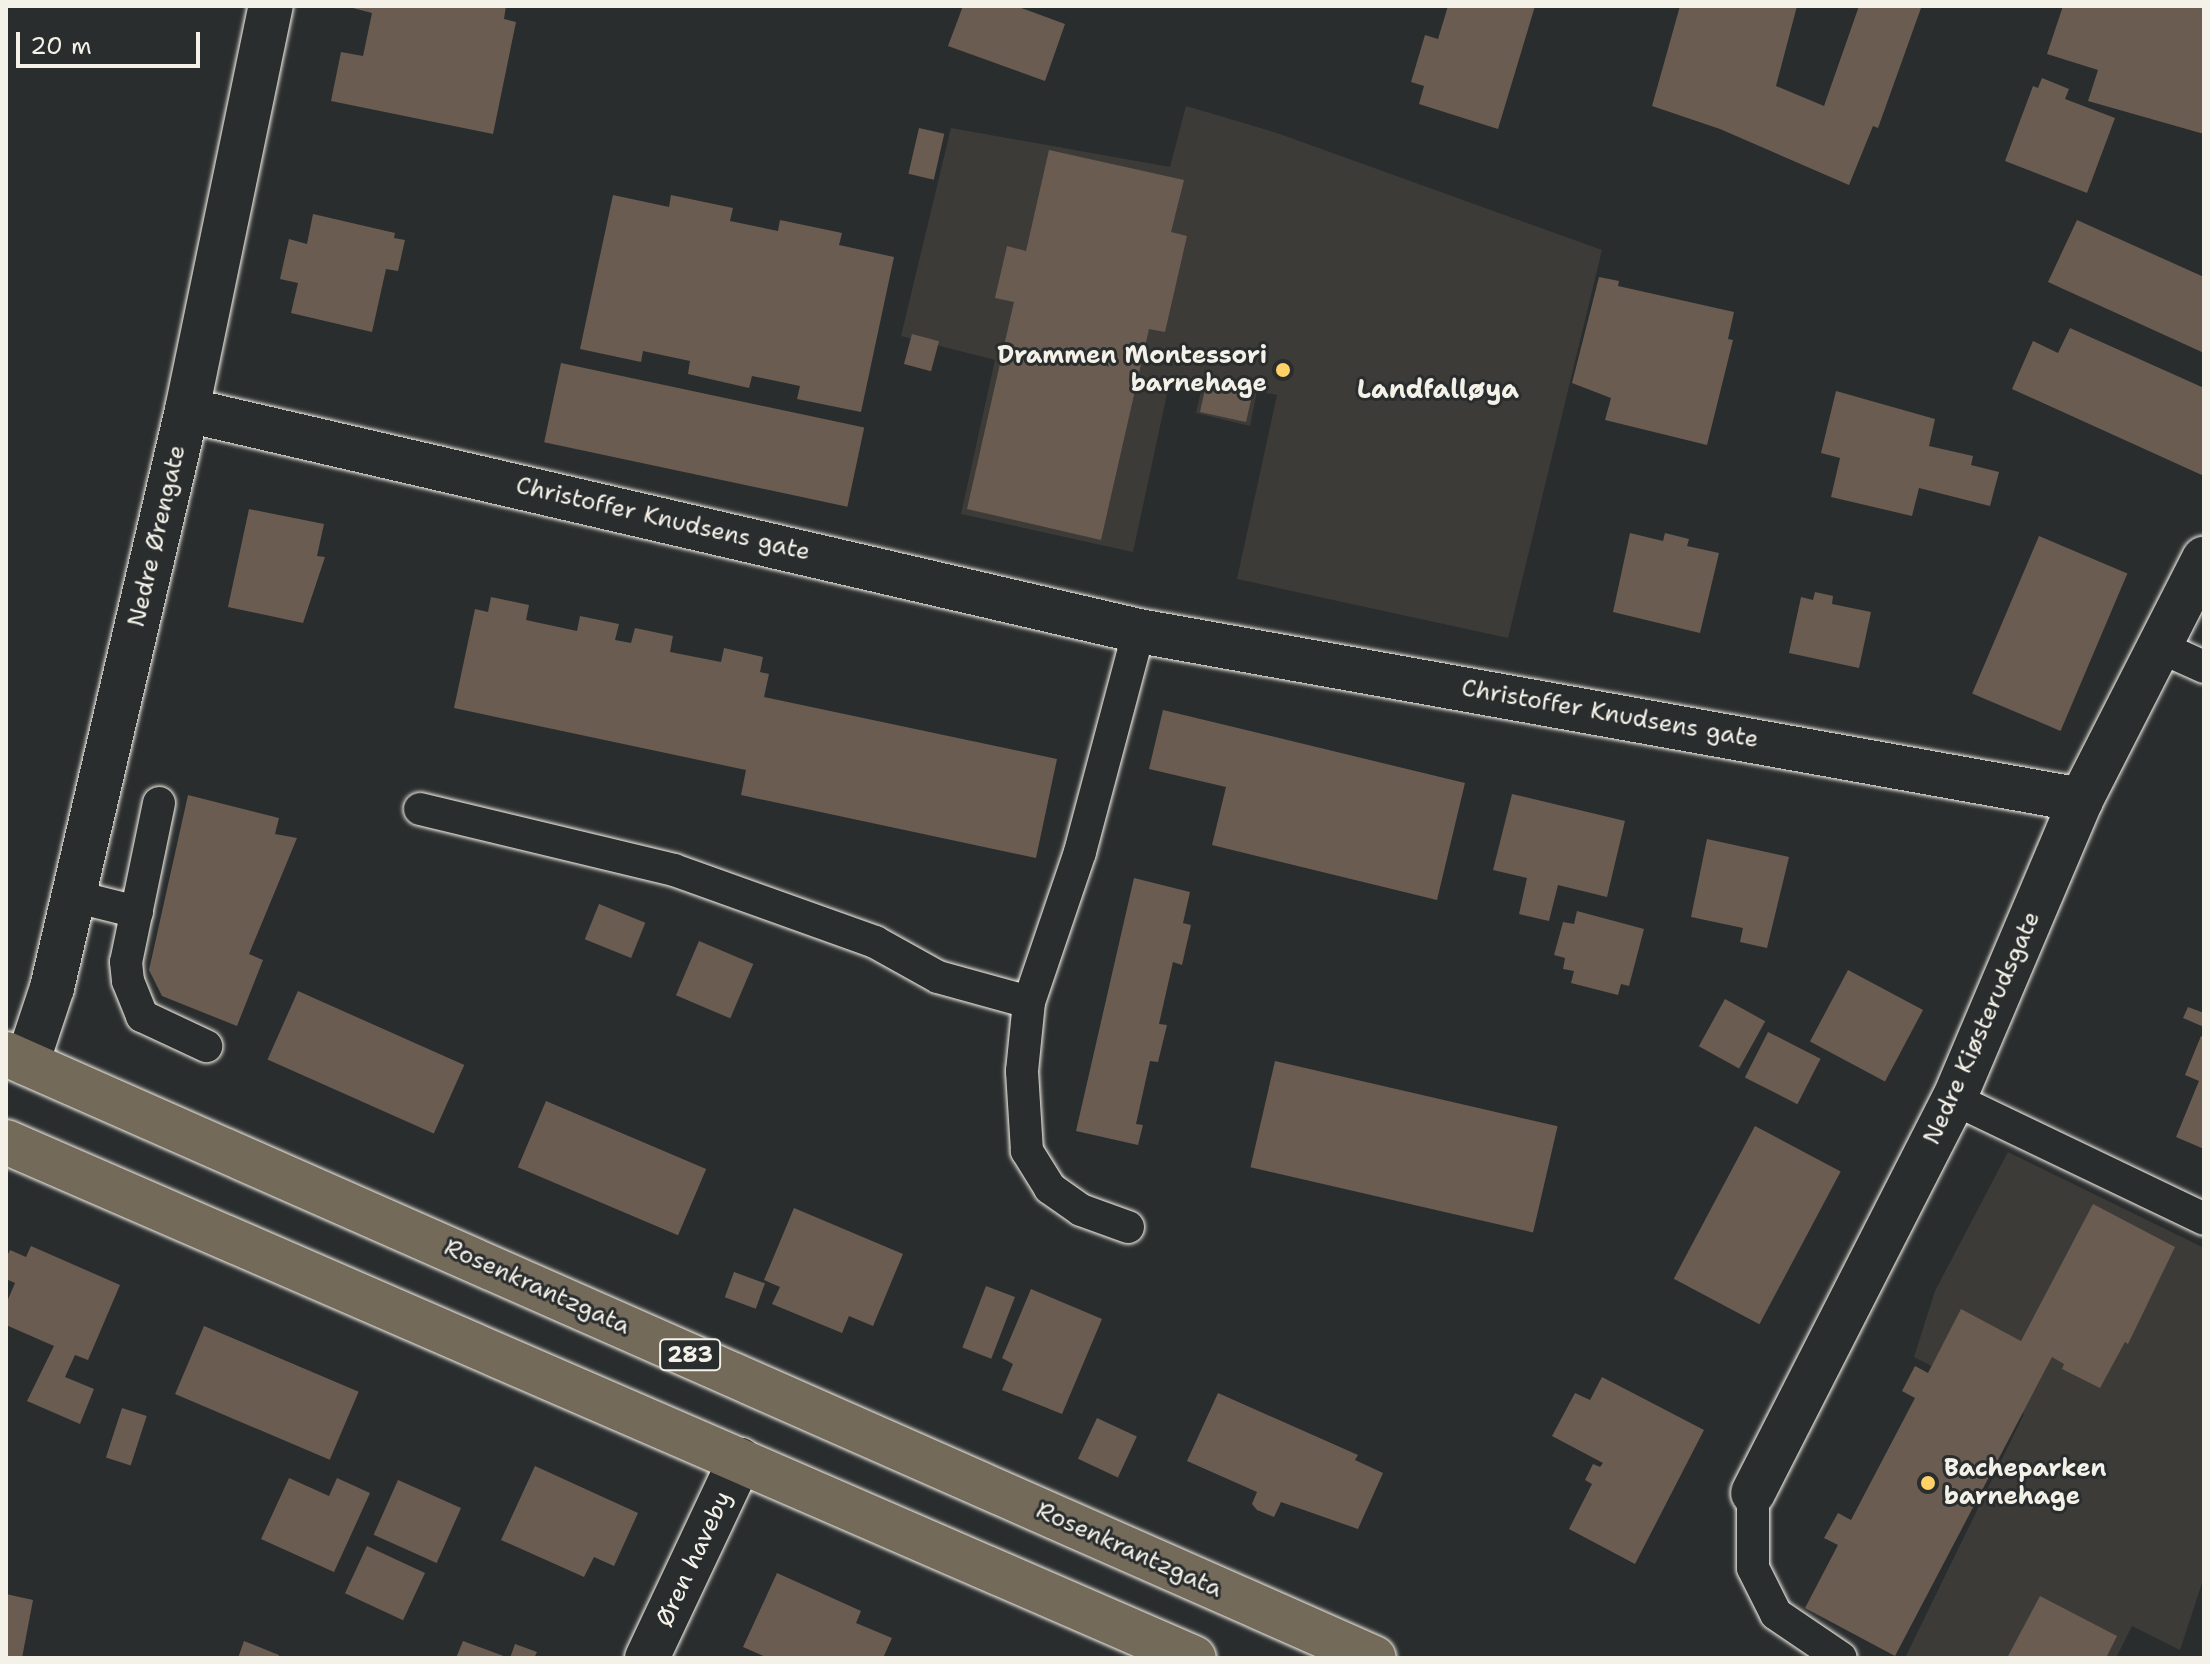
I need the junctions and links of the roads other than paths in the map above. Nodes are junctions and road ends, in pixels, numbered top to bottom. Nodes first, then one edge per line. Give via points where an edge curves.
1 (271, 6) edge
2 (187, 410) junction
3 (2204, 559) edge
4 (1139, 631) junction
5 (2162, 648) junction
6 (2204, 667) edge
7 (2081, 800) junction
8 (159, 803) dead end
9 (420, 809) dead end
10 (73, 896) junction
11 (137, 912) junction
12 (1029, 1002) junction
13 (206, 1046) dead end
14 (16, 1058) edge
15 (1954, 1099) junction
16 (6, 1142) edge
17 (2204, 1219) edge
18 (1128, 1227) dead end
19 (740, 1460) junction
20 (1753, 1493) joint
21 (647, 1658) edge
22 (1194, 1658) edge
23 (1374, 1658) edge
24 (1841, 1658) edge

1 - 2 street, Nedre Ørengate
2 - 4 street, Christoffer Knudsens gate
2 - 10 street, Nedre Ørengate
3 - 5 street, Nedre Kiøsterudsgate
4 - 7 street, Christoffer Knudsens gate
4 - 12 lane via 1080,852
5 - 6 lane
5 - 7 street, Nedre Kiøsterudsgate
7 - 15 street, Nedre Kiøsterudsgate
8 - 11 lane
9 - 12 lane via 674,870 875,942 938,977
10 - 11 lane
10 - 14 street, Nedre Ørengate via 52,988
11 - 13 lane via 126,962 134,1001 142,1016 158,1027
12 - 18 lane via 1022,1071 1027,1151 1050,1188 1081,1210
14 - 23 main road, Rosenkrantzgata / 283
15 - 17 lane
15 - 20 street, Nedre Kiøsterudsgate
16 - 19 main road
19 - 21 street, Øren haveby
19 - 22 main road
20 - 24 lane via 1753,1568 1776,1614

